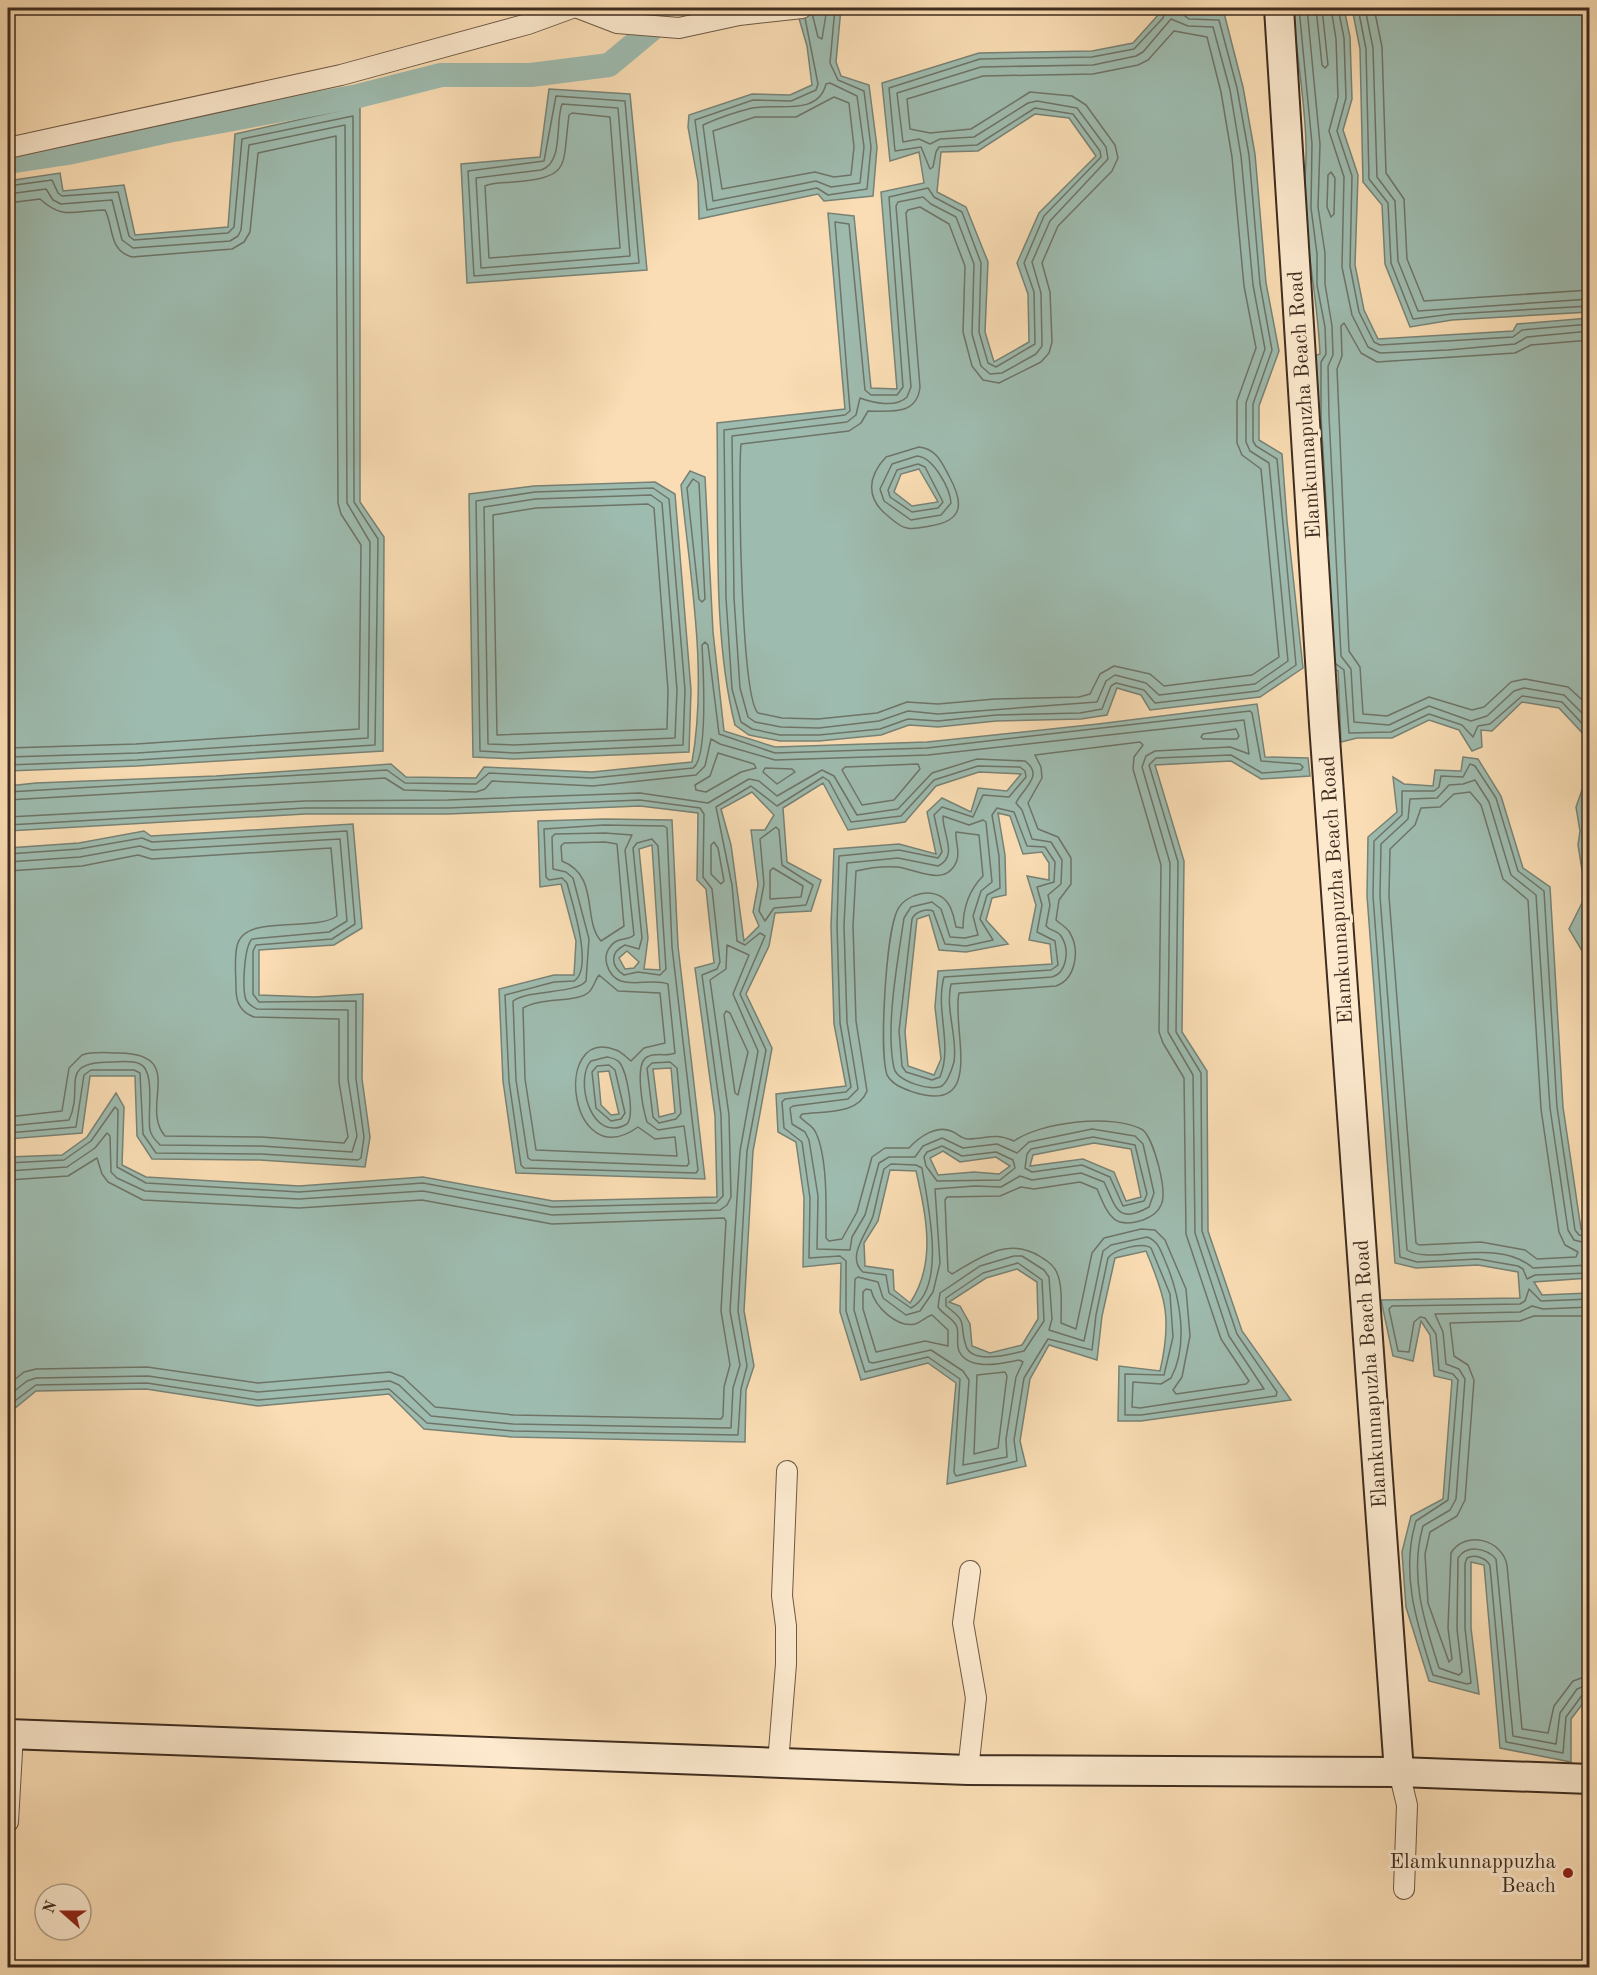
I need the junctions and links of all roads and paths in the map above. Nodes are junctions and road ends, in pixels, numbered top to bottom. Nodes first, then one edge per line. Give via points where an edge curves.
1 (572, 8) edge
2 (578, 8) edge
3 (802, 8) edge
4 (1279, 8) edge
5 (8, 148) edge
6 (787, 1472) dead end
7 (970, 1571) dead end
8 (10, 1734) edge
9 (778, 1762) junction
10 (968, 1770) junction
11 (1399, 1772) junction
12 (1590, 1779) edge
13 (8, 1822) edge
14 (1404, 1888) dead end

1 - 5 street via 528,24 341,75
2 - 3 street via 617,23 679,28 739,15
4 - 11 main road, Elamkunnapuzha Beach Road via 1324,724
6 - 9 street via 782,1596 786,1664
7 - 10 street via 963,1623 976,1698
8 - 9 main road
8 - 13 street
9 - 10 main road
10 - 11 main road
11 - 12 main road
11 - 14 street via 1407,1805

